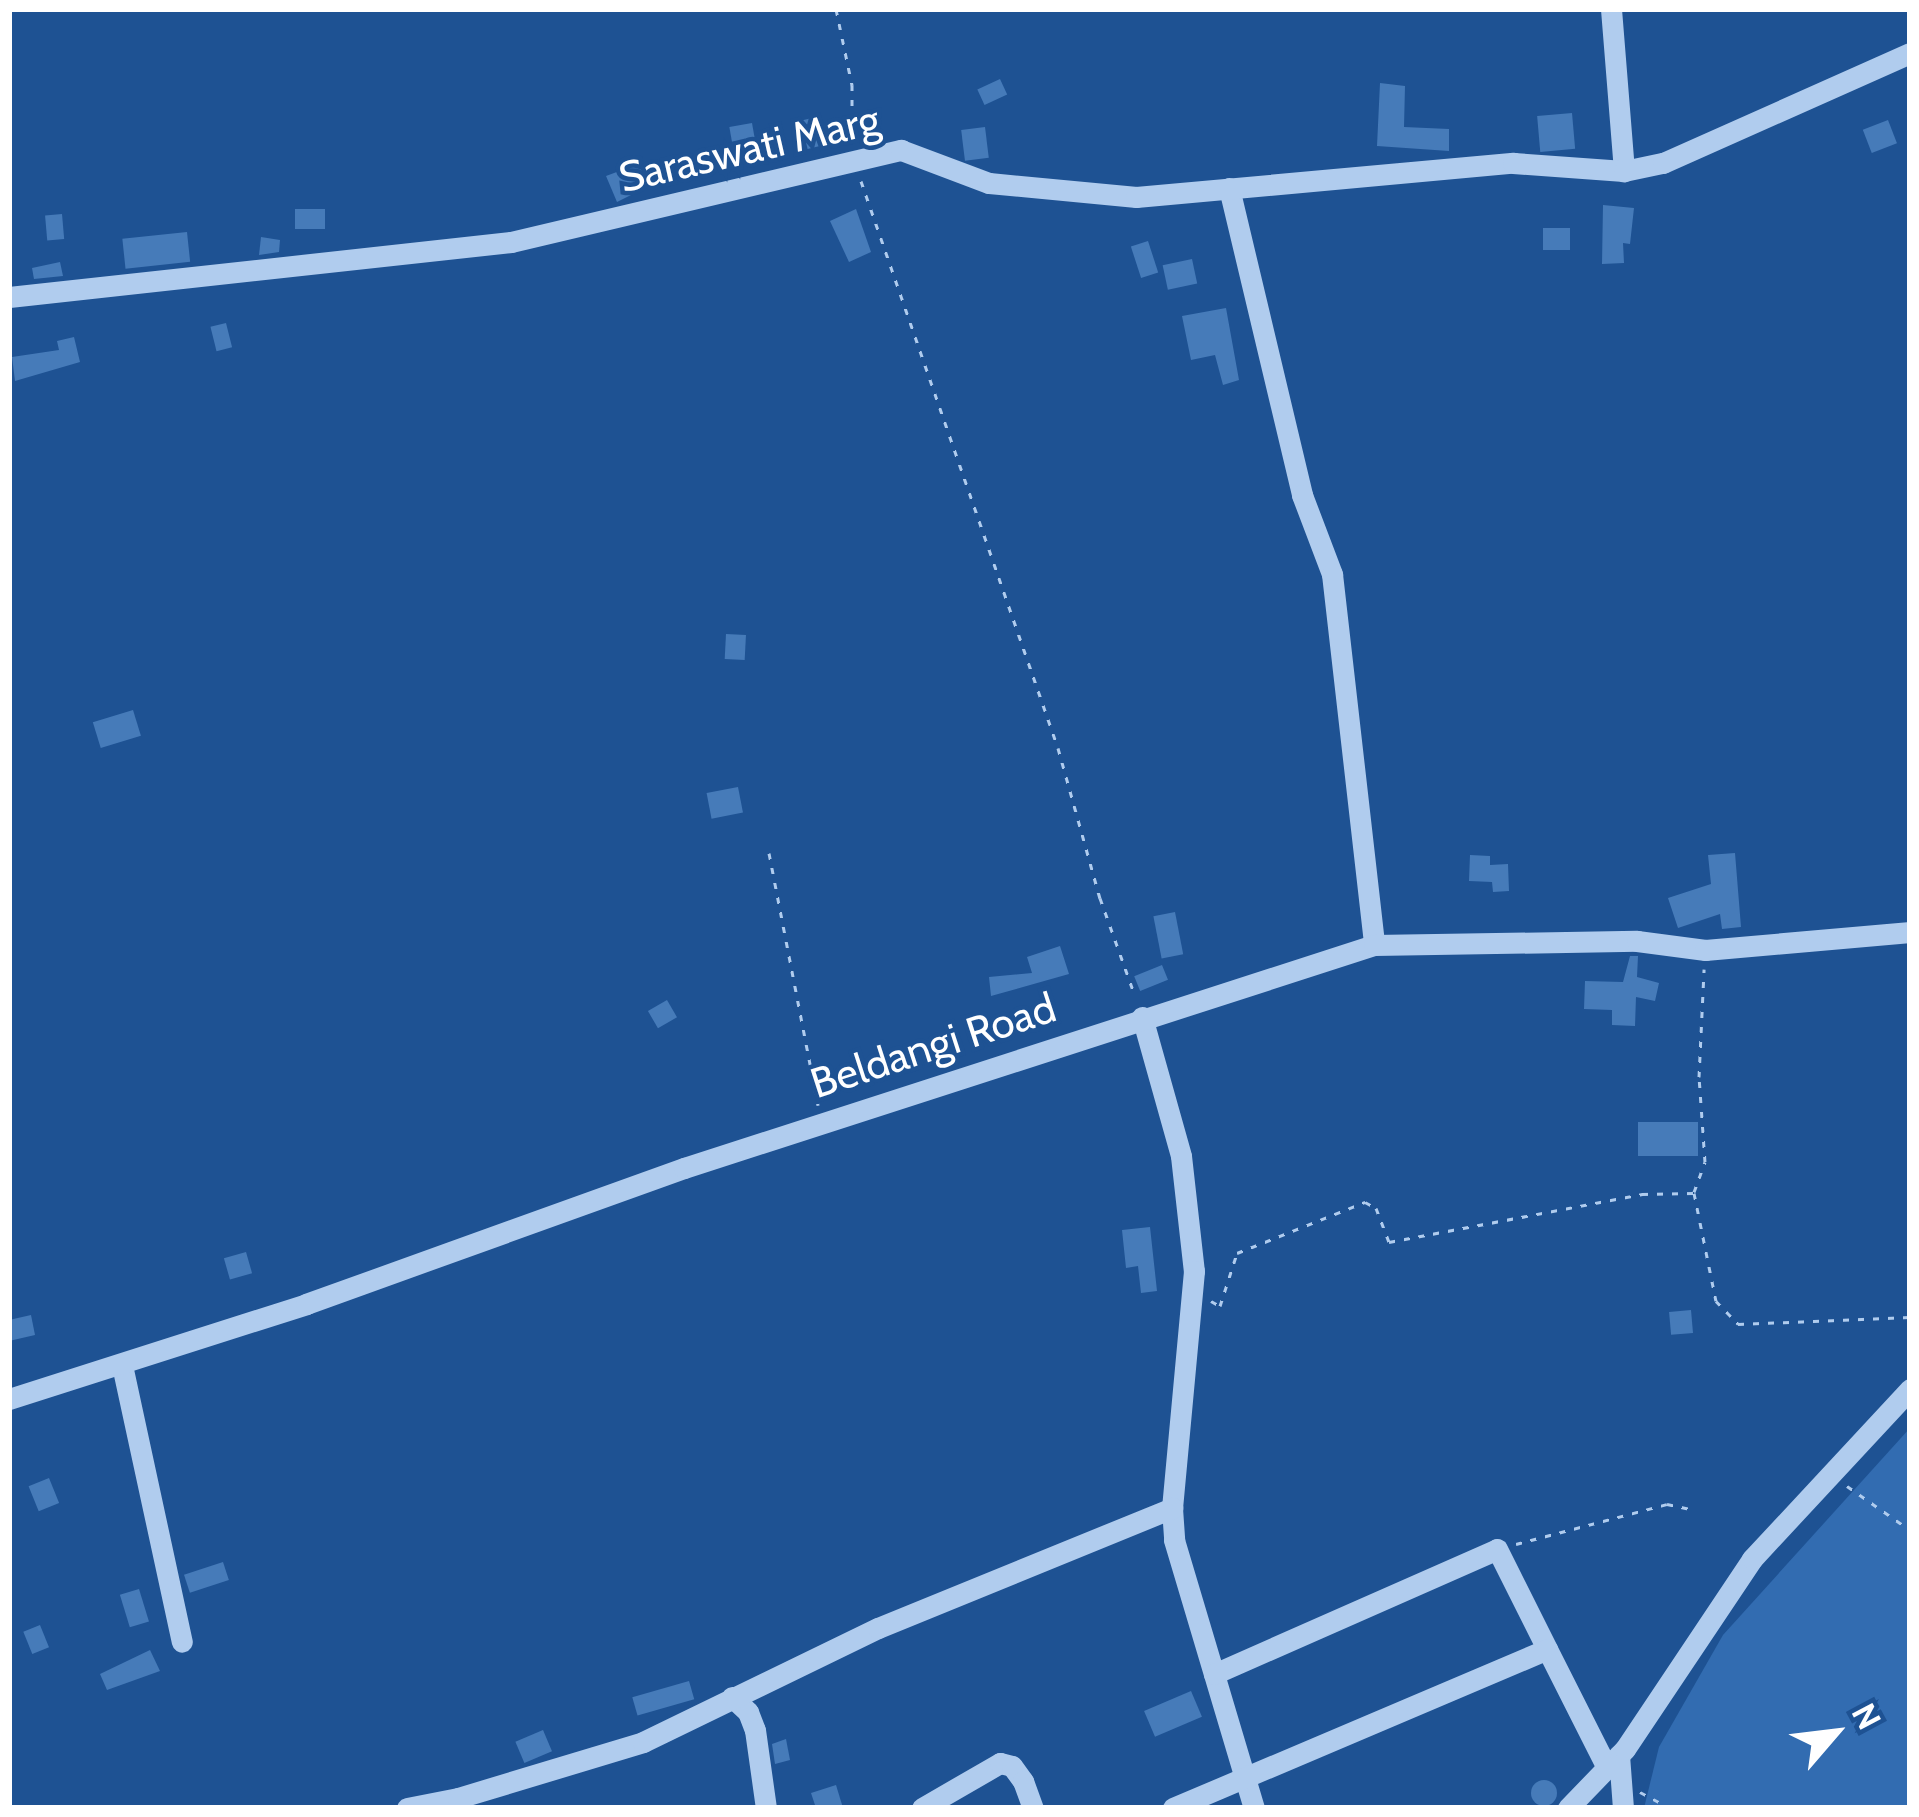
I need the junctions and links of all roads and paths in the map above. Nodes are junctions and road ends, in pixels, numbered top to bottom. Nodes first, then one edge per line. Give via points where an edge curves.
1 (836, 9) edge
2 (1612, 9) edge
3 (1910, 53) edge
4 (852, 162) junction
5 (1624, 171) junction
6 (1229, 188) junction
7 (9, 297) edge
8 (769, 853) dead end
9 (1910, 932) edge
10 (1374, 945) junction
11 (1705, 950) junction
12 (1142, 1017) junction
13 (821, 1122) junction
14 (1694, 1193) junction
15 (1194, 1271) junction
16 (1910, 1316) edge
17 (122, 1365) junction
18 (1910, 1389) edge
19 (9, 1399) edge
20 (1832, 1474) junction
21 (1172, 1508) junction
22 (1691, 1509) dead end
23 (1910, 1530) edge
24 (1497, 1549) junction
25 (182, 1642) dead end
26 (1547, 1648) junction
27 (1214, 1674) junction
28 (732, 1696) junction
29 (1613, 1762) junction
30 (1245, 1777) junction
31 (461, 1803) edge
32 (406, 1808) edge
33 (766, 1808) edge
34 (922, 1808) edge
35 (1034, 1808) edge
36 (1173, 1808) edge
37 (1254, 1808) edge
38 (1568, 1808) edge
39 (1623, 1808) edge

1 - 4 path via 852,86
2 - 5 street
3 - 5 street, Saraswati Marg via 1663,163
4 - 6 street, Saraswati Marg via 901,150 989,183 1042,192 1136,197
4 - 7 street, Saraswati Marg via 511,242
4 - 12 path via 1051,727
5 - 6 street, Saraswati Marg via 1513,163
6 - 10 street via 1302,495 1332,574
8 - 13 path
9 - 11 street, Beldangi Road
10 - 11 street, Beldangi Road via 1636,941
10 - 12 street, Beldangi Road
11 - 14 path via 1705,1162
12 - 13 street, Beldangi Road
12 - 15 street via 1181,1156
13 - 17 street, Beldangi Road
14 - 15 path via 1642,1194 1389,1243 1376,1208 1365,1202 1237,1253 1220,1306
14 - 16 path via 1716,1301 1738,1324
15 - 21 street
17 - 19 street, Beldangi Road
17 - 25 street
18 - 20 street
20 - 23 path
20 - 29 street via 1752,1559
21 - 27 street via 1183,1582
21 - 28 street
22 - 24 path via 1667,1504
24 - 26 street
24 - 27 street
26 - 29 street
26 - 30 street
27 - 30 street
28 - 31 street via 643,1742
28 - 33 street via 755,1730
29 - 38 street
29 - 39 street
30 - 36 street
30 - 37 street
31 - 32 street
34 - 35 street via 1000,1762 1012,1766

